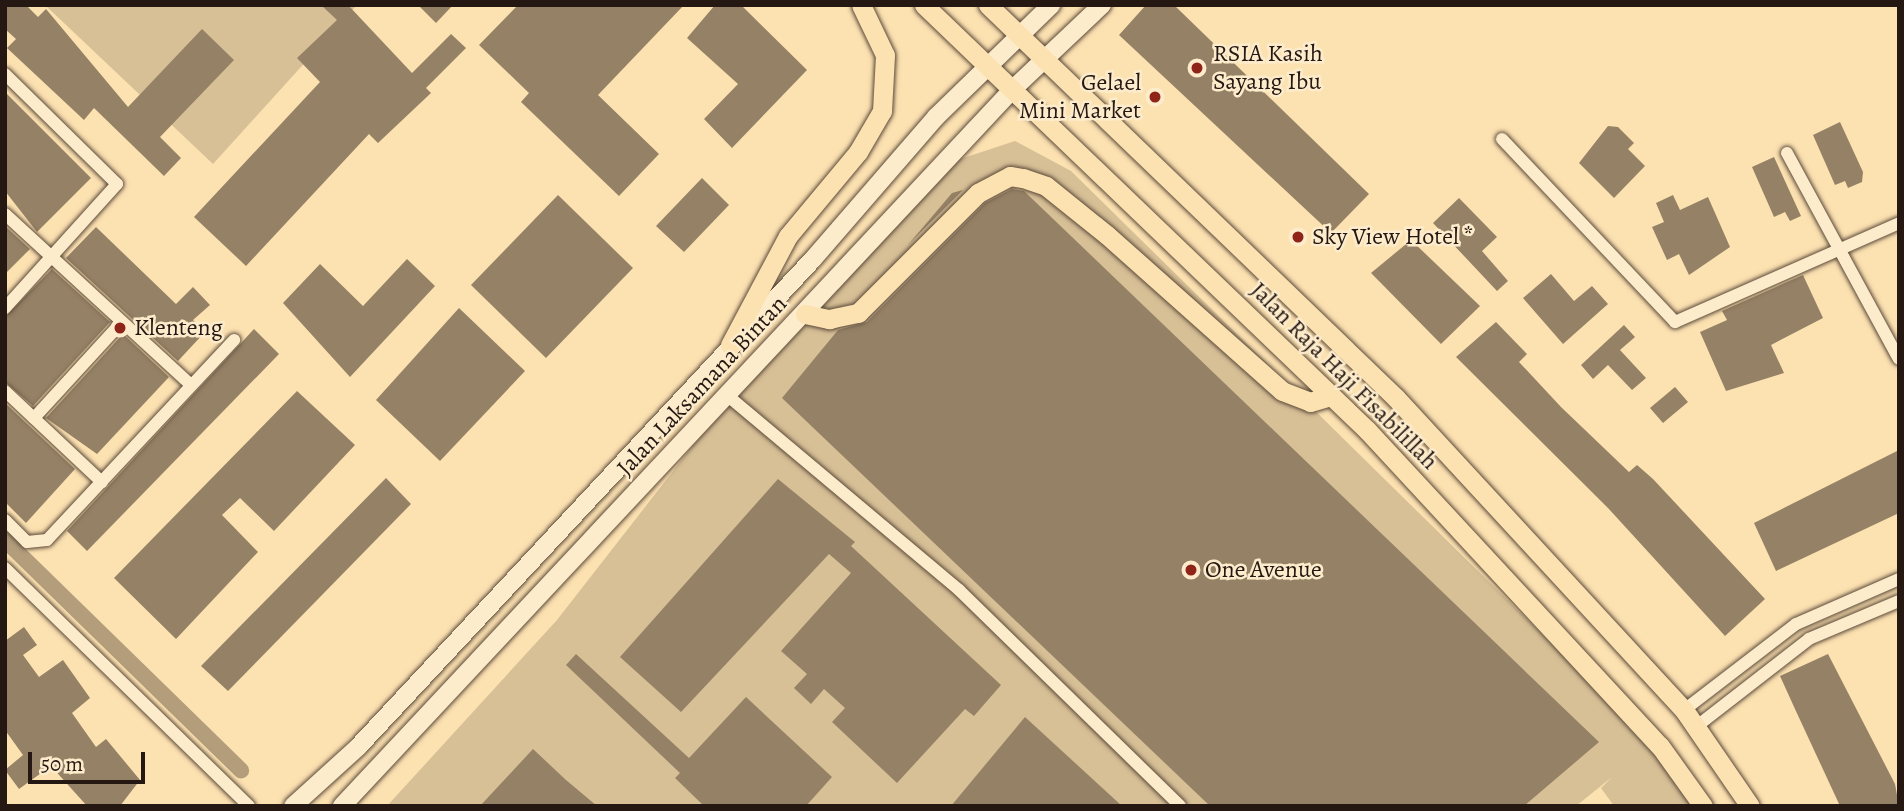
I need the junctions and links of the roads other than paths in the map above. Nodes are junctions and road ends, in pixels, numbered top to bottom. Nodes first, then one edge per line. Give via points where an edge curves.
1 (861, 5) edge
2 (924, 5) edge
3 (988, 5) edge
4 (1051, 5) edge
5 (1102, 5) edge
6 (1022, 34) junction
7 (1046, 60) junction
8 (987, 66) junction
9 (5, 74) edge
10 (1012, 90) junction
11 (1502, 139) dead end
12 (1787, 153) dead end
13 (5, 214) edge
14 (1899, 223) edge
15 (1844, 250) junction
16 (52, 258) junction
17 (5, 308) edge
18 (805, 314) junction
19 (121, 323) junction
20 (234, 340) dead end
21 (730, 345) junction
22 (1899, 359) edge
23 (190, 384) junction
24 (5, 391) edge
25 (728, 396) junction
26 (1331, 396) junction
27 (34, 418) junction
28 (102, 482) junction
29 (5, 520) edge
30 (5, 568) edge
31 (1899, 579) edge
32 (1899, 601) edge
33 (1684, 710) junction
34 (1697, 726) junction
35 (358, 747) junction
36 (379, 769) junction
37 (249, 806) edge
38 (293, 806) edge
39 (342, 806) edge
40 (1180, 806) edge
41 (1703, 806) edge
42 (1750, 806) edge

1 - 21 main road via 885,55 882,111 858,152 788,236
2 - 8 main road, Jalan Raja Haji Fisabilillah
3 - 6 main road, Jalan Raja Haji Fisabilillah
4 - 6 main road, Jalan Laksamana Bintan
5 - 7 main road, Jalan Laksamana Bintan
6 - 7 main road, Jalan Raja Haji Fisabilillah
6 - 8 main road, Jalan Laksamana Bintan
7 - 10 main road, Jalan Laksamana Bintan
7 - 33 main road, Jalan Raja Haji Fisabilillah via 1396,398
8 - 10 main road, Jalan Raja Haji Fisabilillah
8 - 21 main road, Jalan Laksamana Bintan
9 - 16 street via 113,173 114,190
10 - 18 main road, Jalan Laksamana Bintan
10 - 26 main road, Jalan Raja Haji Fisabilillah
11 - 15 street via 1675,322
12 - 15 street
13 - 16 street
14 - 15 street
15 - 22 street
16 - 17 street
16 - 19 street
18 - 25 main road, Jalan Laksamana Bintan
18 - 26 main road via 829,319 858,313 978,193 1003,179 1023,178 1046,186 1107,235 1282,390 1310,402
19 - 23 street
19 - 27 street
20 - 23 street
21 - 35 main road, Jalan Laksamana Bintan
23 - 28 street
24 - 27 street
25 - 36 main road, Jalan Laksamana Bintan
25 - 40 street via 959,590
26 - 41 main road, Jalan Raja Haji Fisabilillah via 1584,661
27 - 28 street
28 - 29 street via 37,544
30 - 37 street
31 - 33 street via 1796,624
32 - 34 street via 1808,639
33 - 34 main road, Jalan Raja Haji Fisabilillah
34 - 42 main road, Jalan Raja Haji Fisabilillah
35 - 36 main road
35 - 38 main road, Jalan Laksamana Bintan
36 - 39 main road, Jalan Laksamana Bintan

